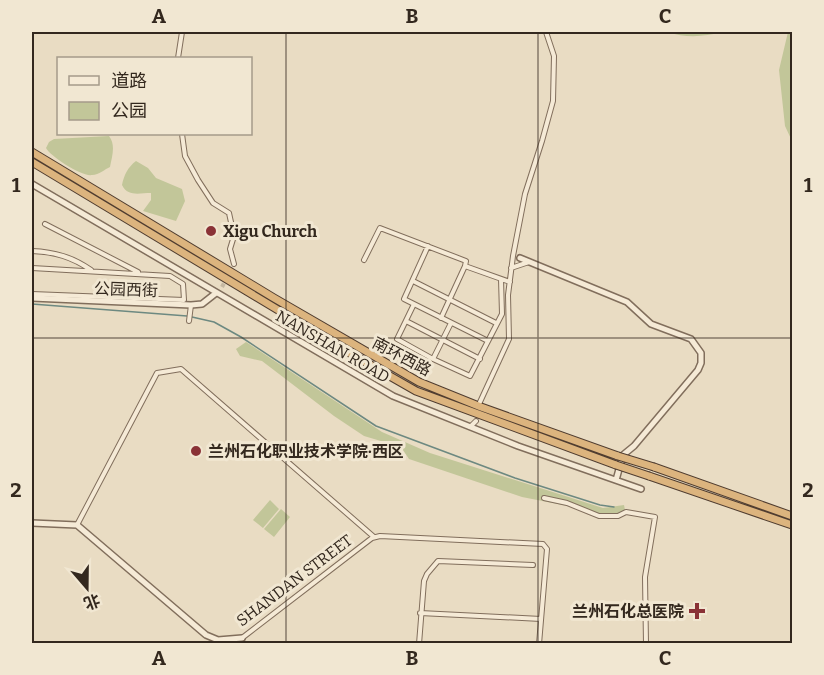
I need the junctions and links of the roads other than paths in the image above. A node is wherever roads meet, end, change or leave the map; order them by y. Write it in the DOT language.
graph roads {
  1 [pos="182,32"];
  2 [pos="546,32"];
  3 [pos="178,57"];
  4 [pos="182,135"];
  5 [pos="32,152"];
  6 [pos="32,162"];
  7 [pos="32,184"];
  8 [pos="45,224"];
  9 [pos="428,246"];
  10 [pos="32,250"];
  11 [pos="520,258"];
  12 [pos="364,260"];
  13 [pos="530,262"];
  14 [pos="234,264"];
  15 [pos="465,266"];
  16 [pos="32,268"];
  17 [pos="512,268"];
  18 [pos="92,271"];
  19 [pos="141,273"];
  20 [pos="501,279"];
  21 [pos="413,281"];
  22 [pos="510,282"];
  23 [pos="222,287"];
  24 [pos="216,293"];
  25 [pos="32,296"];
  26 [pos="450,299"];
  27 [pos="414,304"];
  28 [pos="191,307"];
  29 [pos="441,318"];
  30 [pos="189,319"];
  31 [pos="406,321"];
  32 [pos="451,323"];
  33 [pos="496,323"];
  34 [pos="442,340"];
  35 [pos="488,341"];
  36 [pos="480,359"];
  37 [pos="433,360"];
  38 [pos="480,402"];
  39 [pos="476,421"];
  40 [pos="470,427"];
  41 [pos="619,481"];
  42 [pos="641,489"];
  43 [pos="544,498"];
  44 [pos="792,516"];
  45 [pos="32,523"];
  46 [pos="78,525"];
  47 [pos="792,525"];
  48 [pos="374,537"];
  49 [pos="533,565"];
  50 [pos="420,614"];
  51 [pos="541,619"];
  52 [pos="242,638"];
  53 [pos="215,641"];
  54 [pos="232,642"];
  55 [pos="419,644"];
  56 [pos="539,644"];
  57 [pos="646,644"];
  1 -- 3 [label="street"];
  2 -- 17 [label="street"];
  4 -- 14 [label="street"];
  5 -- 44 [label="highway, 南环西路, bridge"];
  6 -- 47 [label="highway, 南环西路, bridge"];
  7 -- 24 [label="street, NANSHAN ROAD"];
  8 -- 19 [label="street"];
  9 -- 12 [label="street"];
  9 -- 15 [label="street"];
  9 -- 21 [label="street"];
  10 -- 18 [label="street"];
  11 -- 13 [label="street"];
  13 -- 17 [label="street"];
  13 -- 41 [label="street"];
  15 -- 20 [label="street"];
  15 -- 26 [label="street"];
  16 -- 18 [label="street"];
  17 -- 22 [label="street"];
  18 -- 19 [label="street"];
  19 -- 25 [label="street"];
  20 -- 22 [label="street"];
  20 -- 33 [label="street"];
  21 -- 26 [label="street"];
  21 -- 27 [label="street"];
  22 -- 38 [label="street"];
  23 -- 24 [label="street"];
  24 -- 28 [label="street, 公园西街"];
  24 -- 40 [label="street, NANSHAN ROAD"];
  25 -- 28 [label="street, 公园西街"];
  26 -- 29 [label="street"];
  26 -- 33 [label="street"];
  27 -- 29 [label="street"];
  27 -- 31 [label="street"];
  28 -- 30 [label="street"];
  29 -- 32 [label="street"];
  31 -- 34 [label="street"];
  31 -- 37 [label="street"];
  32 -- 34 [label="street"];
  32 -- 35 [label="street"];
  33 -- 35 [label="street"];
  34 -- 36 [label="street"];
  34 -- 37 [label="street"];
  35 -- 36 [label="street"];
  36 -- 37 [label="street"];
  39 -- 40 [label="street"];
  40 -- 41 [label="street, NANSHAN ROAD"];
  41 -- 42 [label="street, NANSHAN ROAD"];
  43 -- 57 [label="street"];
  45 -- 46 [label="street"];
  46 -- 48 [label="street"];
  46 -- 53 [label="street, SHANDAN STREET"];
  48 -- 51 [label="street, SHANDAN STREET"];
  48 -- 52 [label="street, SHANDAN STREET"];
  49 -- 50 [label="street"];
  50 -- 51 [label="street"];
  50 -- 55 [label="street"];
  51 -- 56 [label="street"];
  52 -- 54 [label="street, SHANDAN STREET"];
  53 -- 54 [label="street, SHANDAN STREET"];
}
